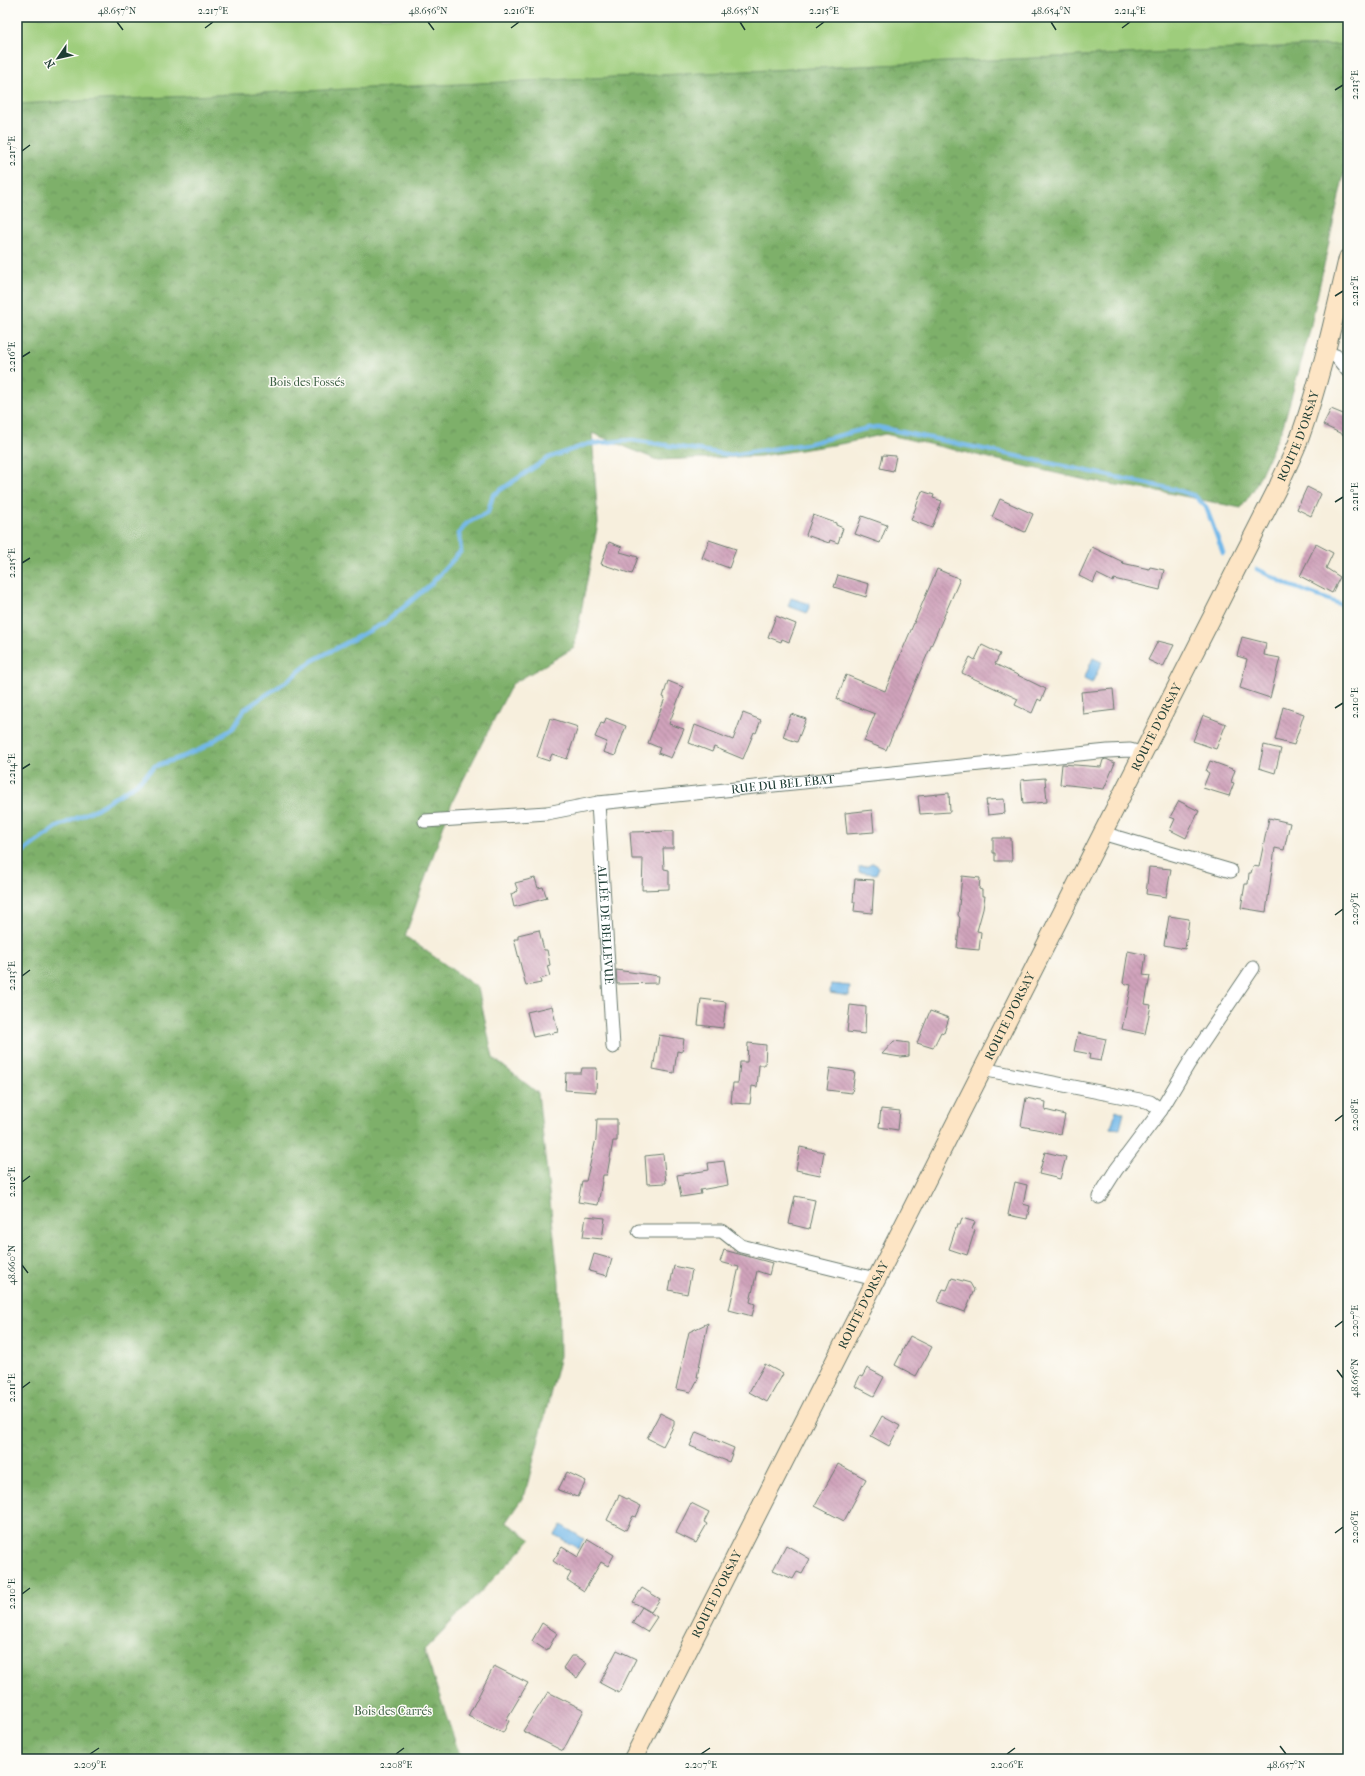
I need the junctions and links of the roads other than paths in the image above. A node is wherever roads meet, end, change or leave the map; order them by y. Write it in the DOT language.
graph roads {
  1 [pos="1348,258"];
  2 [pos="1326,353"];
  3 [pos="1348,371"];
  4 [pos="1142,754"];
  5 [pos="598,803"];
  6 [pos="425,821"];
  7 [pos="1102,833"];
  8 [pos="1231,871"];
  9 [pos="1253,968"];
  10 [pos="613,1047"];
  11 [pos="982,1069"];
  12 [pos="1160,1110"];
  13 [pos="1099,1198"];
  14 [pos="640,1231"];
  15 [pos="875,1279"];
  16 [pos="633,1759"];
  1 -- 2 [label="main road, ROUTE D'ORSAY"];
  2 -- 3 [label="street"];
  2 -- 4 [label="main road, ROUTE D'ORSAY"];
  4 -- 5 [label="street, RUE DU BEL ÉBAT"];
  4 -- 7 [label="main road, ROUTE D'ORSAY"];
  5 -- 6 [label="street, RUE DU BEL ÉBAT"];
  5 -- 10 [label="street, ALLÉE DE BELLEVUE"];
  7 -- 8 [label="street"];
  7 -- 11 [label="main road, ROUTE D'ORSAY"];
  9 -- 12 [label="street"];
  11 -- 12 [label="street"];
  11 -- 15 [label="main road, ROUTE D'ORSAY"];
  12 -- 13 [label="street"];
  14 -- 15 [label="street"];
  15 -- 16 [label="main road, ROUTE D'ORSAY"];
}
